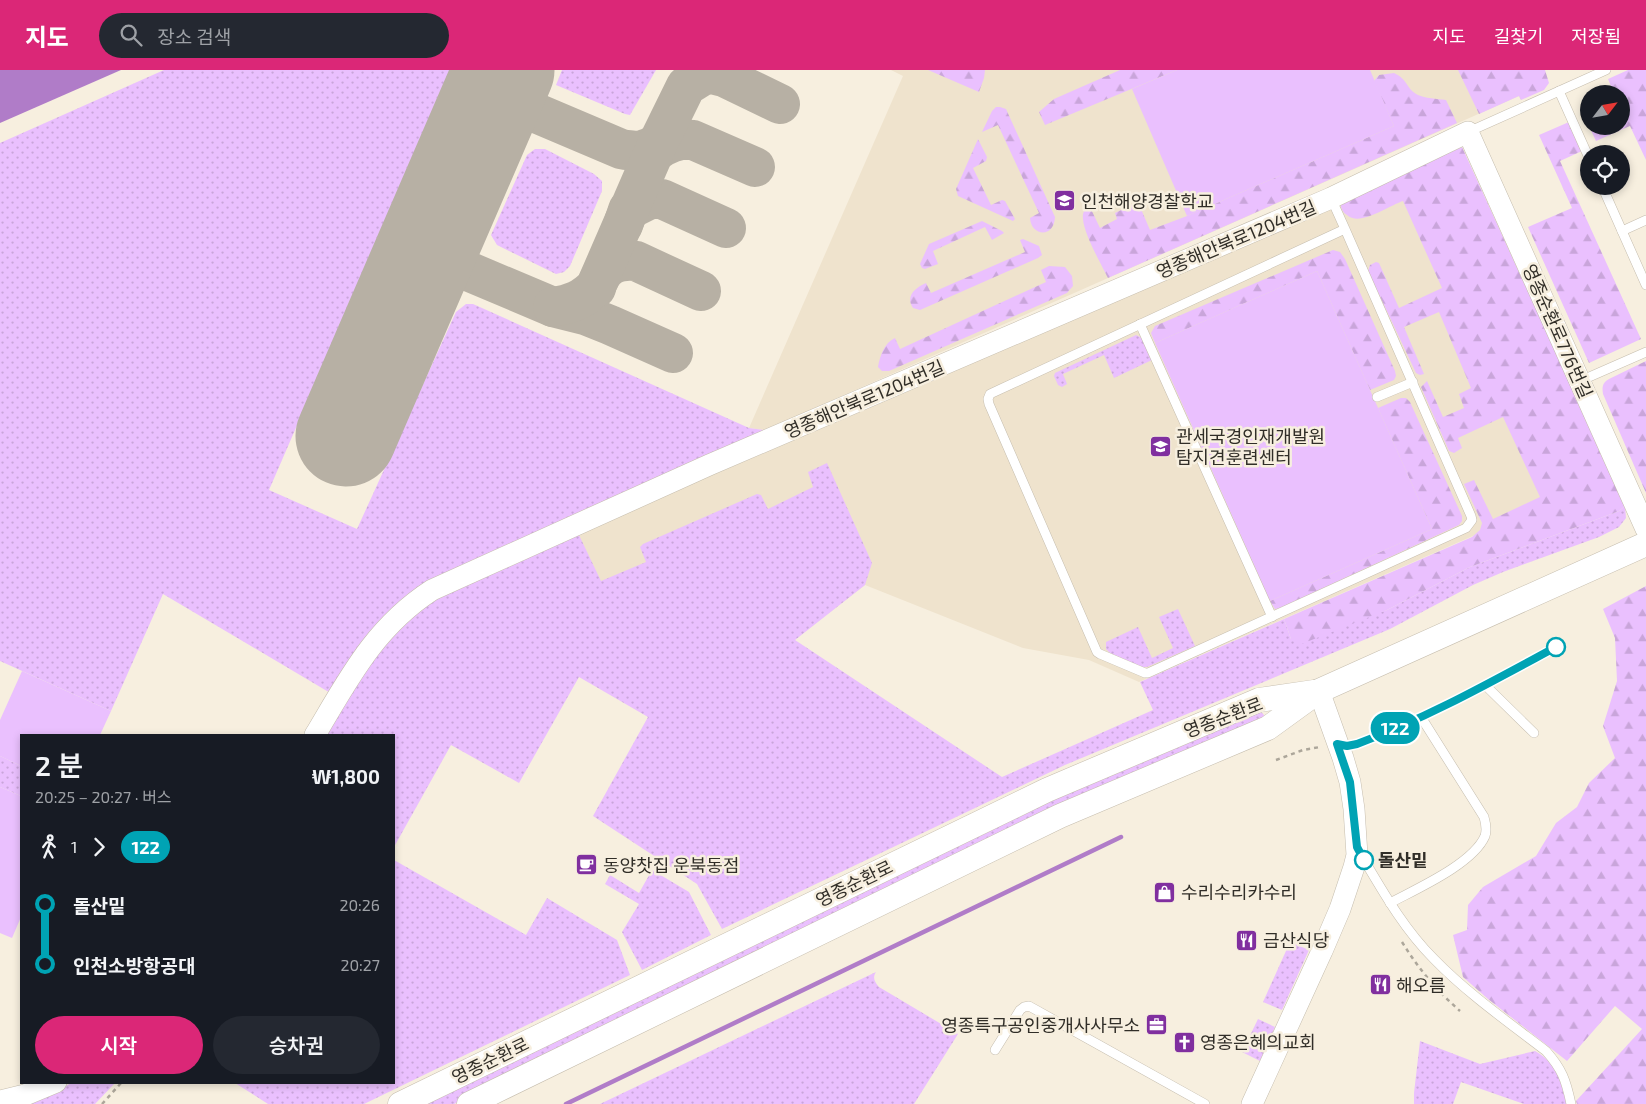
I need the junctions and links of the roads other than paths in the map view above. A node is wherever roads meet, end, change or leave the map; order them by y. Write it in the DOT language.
graph roads {
  1 [pos="1606,70"];
  2 [pos="1559,91"];
  3 [pos="1468,132"];
  4 [pos="1583,145"];
  5 [pos="1606,195"];
  6 [pos="1331,198"];
  7 [pos="1646,220"];
  8 [pos="1345,229"];
  9 [pos="1622,231"];
  10 [pos="1646,285"];
  11 [pos="1140,324"];
  12 [pos="1646,352"];
  13 [pos="1580,381"];
  14 [pos="1412,382"];
  15 [pos="1377,397"];
  16 [pos="1646,529"];
  17 [pos="1646,544"];
  18 [pos="1272,617"];
  19 [pos="1556,647"];
  20 [pos="1485,685"];
  21 [pos="1319,691"];
  22 [pos="1421,717"];
  23 [pos="1534,732"];
  24 [pos="316,734"];
  25 [pos="1337,744"];
  26 [pos="1357,847"];
  27 [pos="1390,903"];
  28 [pos="995,1050"];
  29 [pos="51,1084"];
  30 [pos="0,1101"];
  31 [pos="400,1104"];
  32 [pos="469,1104"];
  33 [pos="1204,1104"];
  34 [pos="1252,1104"];
  35 [pos="1571,1104"];
  1 -- 2 [label="lane"];
  2 -- 3 [label="lane"];
  2 -- 4 [label="lane"];
  3 -- 6 [label="street, 영종해안북로1204번길"];
  3 -- 13 [label="street, 영종순환로776번길"];
  5 -- 9 [label="lane"];
  6 -- 8 [label="lane"];
  6 -- 24 [label="street, 영종해안북로1204번길"];
  7 -- 9 [label="lane"];
  8 -- 11 [label="lane"];
  8 -- 14 [label="lane"];
  9 -- 10 [label="lane"];
  11 -- 18 [label="lane"];
  11 -- 18 [label="lane"];
  12 -- 13 [label="lane"];
  13 -- 16 [label="street, 영종순환로776번길"];
  14 -- 15 [label="lane"];
  14 -- 18 [label="lane"];
  17 -- 21 [label="main road, 영종순환로"];
  19 -- 20 [label="lane"];
  20 -- 22 [label="lane"];
  20 -- 23 [label="lane"];
  21 -- 25 [label="street"];
  21 -- 31 [label="main road, 영종순환로"];
  21 -- 32 [label="main road, 영종순환로"];
  22 -- 25 [label="lane"];
  22 -- 27 [label="lane"];
  25 -- 26 [label="street"];
  26 -- 27 [label="lane"];
  26 -- 34 [label="street"];
  27 -- 35 [label="lane"];
  28 -- 33 [label="lane"];
  29 -- 30 [label="street"];
}
